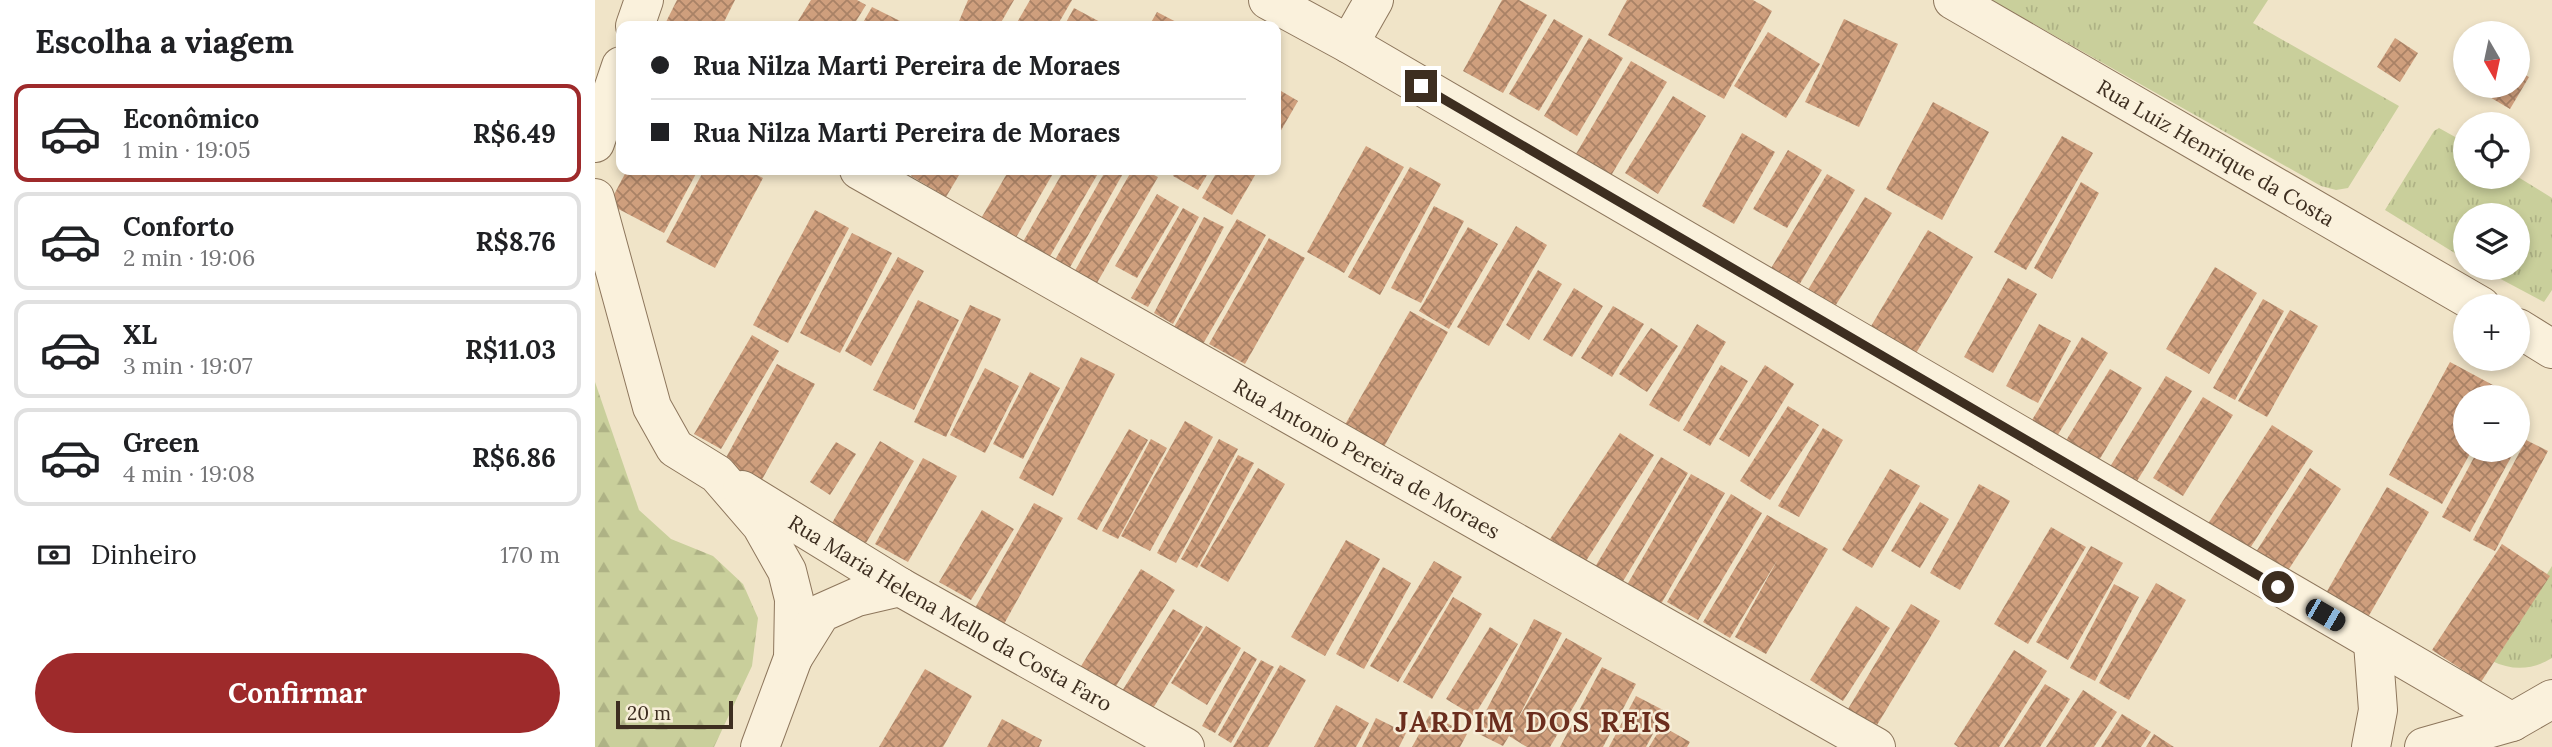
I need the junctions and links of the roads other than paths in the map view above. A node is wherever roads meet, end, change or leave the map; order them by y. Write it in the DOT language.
graph roads {
  1 [pos="645,0"];
  2 [pos="1268,0"];
  3 [pos="1374,0"];
  4 [pos="1953,0"];
  5 [pos="637,21"];
  6 [pos="1349,44"];
  7 [pos="616,81"];
  8 [pos="595,144"];
  9 [pos="868,175"];
  10 [pos="595,198"];
  11 [pos="2460,294"];
  12 [pos="2530,335"];
  13 [pos="2552,349"];
  14 [pos="717,474"];
  15 [pos="900,586"];
  16 [pos="2373,643"];
  17 [pos="793,657"];
  18 [pos="2552,699"];
  19 [pos="2512,722"];
  20 [pos="760,747"];
  21 [pos="1185,747"];
  22 [pos="1876,747"];
  23 [pos="2371,747"];
  24 [pos="2424,747"];
  1 -- 5 [label="street"];
  2 -- 6 [label="street"];
  3 -- 6 [label="street"];
  4 -- 11 [label="street, Rua Luiz Henrique da Costa"];
  6 -- 16 [label="street"];
  7 -- 8 [label="street"];
  9 -- 22 [label="street, Rua Antonio Pereira de Moraes"];
  10 -- 14 [label="street, Rua Maria Helena Mello da Costa Faro"];
  12 -- 13 [label="street"];
  14 -- 15 [label="street, Rua Maria Helena Mello da Costa Faro"];
  14 -- 17 [label="street"];
  15 -- 17 [label="street"];
  15 -- 21 [label="street, Rua Maria Helena Mello da Costa Faro"];
  16 -- 19 [label="street"];
  16 -- 23 [label="street"];
  17 -- 20 [label="street"];
  18 -- 19 [label="street"];
  19 -- 24 [label="street"];
}
